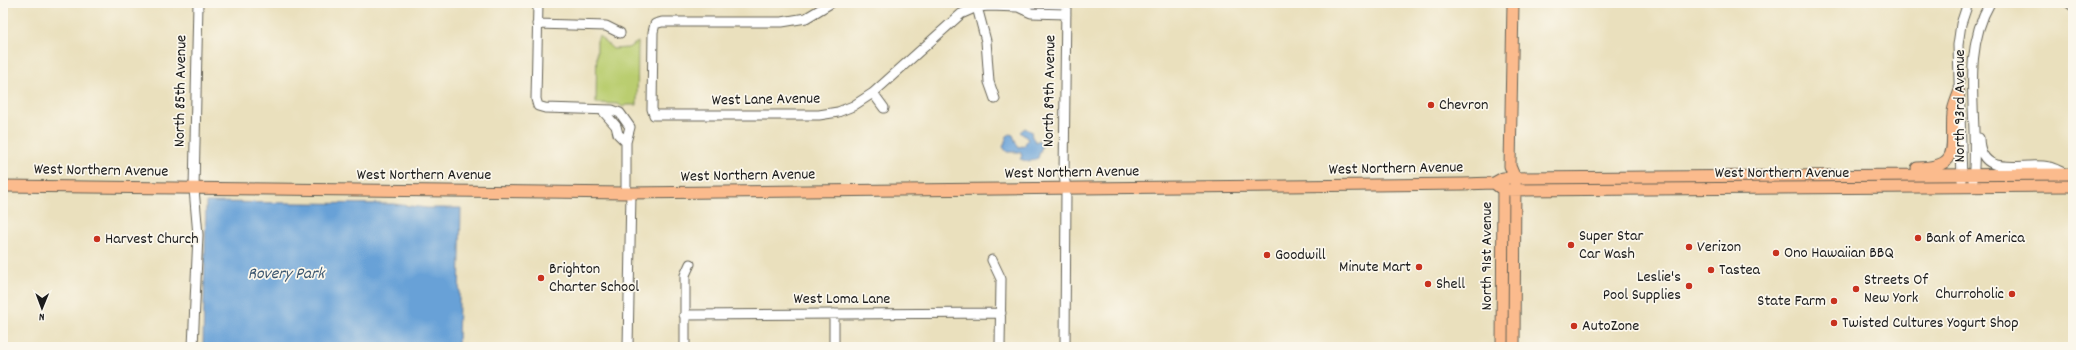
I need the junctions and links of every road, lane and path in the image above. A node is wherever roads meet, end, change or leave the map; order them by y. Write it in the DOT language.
graph roads {
  1 [pos="198,3"];
  2 [pos="538,3"];
  3 [pos="831,3"];
  4 [pos="1513,3"];
  5 [pos="1968,3"];
  6 [pos="1990,3"];
  7 [pos="2069,3"];
  8 [pos="1066,4"];
  9 [pos="2073,6"];
  10 [pos="977,7"];
  11 [pos="1018,7"];
  12 [pos="1066,14"];
  13 [pos="537,24"];
  14 [pos="620,33"];
  15 [pos="872,93"];
  16 [pos="1959,93"];
  17 [pos="1973,93"];
  18 [pos="995,99"];
  19 [pos="884,108"];
  20 [pos="602,110"];
  21 [pos="626,119"];
  22 [pos="616,126"];
  23 [pos="626,142"];
  24 [pos="1510,166"];
  25 [pos="2070,174"];
  26 [pos="1974,175"];
  27 [pos="1873,176"];
  28 [pos="1962,176"];
  29 [pos="1736,177"];
  30 [pos="1498,181"];
  31 [pos="1515,184"];
  32 [pos="3,186"];
  33 [pos="2073,186"];
  34 [pos="1967,187"];
  35 [pos="194,189"];
  36 [pos="1066,189"];
  37 [pos="1735,189"];
  38 [pos="1503,190"];
  39 [pos="628,193"];
  40 [pos="992,260"];
  41 [pos="690,264"];
  42 [pos="1502,292"];
  43 [pos="1001,313"];
  44 [pos="834,314"];
  45 [pos="684,315"];
  46 [pos="193,347"];
  47 [pos="628,347"];
  48 [pos="685,347"];
  49 [pos="834,347"];
  50 [pos="1000,347"];
  51 [pos="1065,347"];
  52 [pos="1502,347"];
  53 [pos="1512,347"];
  1 -- 35 [label="street, North 85th Avenue"];
  2 -- 13 [label="street"];
  3 -- 15 [label="street, West Lane Avenue"];
  4 -- 24 [label="main road, North 91st Avenue"];
  5 -- 16 [label="street, North 93rd Avenue"];
  6 -- 17 [label="street, North 93rd Avenue"];
  7 -- 9 [label="street"];
  8 -- 11 [label="street, West Lane Avenue"];
  8 -- 12 [label="street, North 89th Avenue"];
  10 -- 11 [label="street, West Lane Avenue"];
  10 -- 15 [label="street, West Lane Avenue"];
  10 -- 18 [label="street"];
  11 -- 12 [label="street, West Lane Avenue"];
  12 -- 36 [label="street, North 89th Avenue"];
  13 -- 14 [label="street"];
  13 -- 20 [label="street"];
  15 -- 19 [label="street"];
  16 -- 27 [label="main road"];
  16 -- 28 [label="street, North 93rd Avenue"];
  17 -- 25 [label="street"];
  17 -- 26 [label="street, North 93rd Avenue"];
  20 -- 21 [label="street"];
  20 -- 22 [label="street"];
  21 -- 22 [label="street"];
  21 -- 23 [label="street"];
  22 -- 23 [label="street"];
  23 -- 39 [label="street"];
  24 -- 30 [label="main road, North 91st Avenue"];
  24 -- 31 [label="main road, North 91st Avenue"];
  25 -- 26 [label="main road, West Northern Avenue"];
  26 -- 28 [label="main road, West Northern Avenue"];
  26 -- 34 [label="street, North 93rd Avenue"];
  27 -- 28 [label="main road, West Northern Avenue"];
  27 -- 29 [label="main road, West Northern Avenue"];
  28 -- 34 [label="street, North 93rd Avenue"];
  29 -- 31 [label="main road, West Northern Avenue"];
  29 -- 37 [label="main road"];
  30 -- 31 [label="main road, West Northern Avenue"];
  30 -- 36 [label="main road, West Northern Avenue"];
  30 -- 38 [label="main road, North 91st Avenue"];
  31 -- 37 [label="main road, West Northern Avenue"];
  31 -- 38 [label="main road, West Northern Avenue"];
  31 -- 53 [label="main road, North 91st Avenue"];
  32 -- 35 [label="main road, West Northern Avenue"];
  33 -- 34 [label="main road, West Northern Avenue"];
  34 -- 37 [label="main road, West Northern Avenue"];
  35 -- 39 [label="main road, West Northern Avenue"];
  35 -- 46 [label="street, North 85th Avenue"];
  36 -- 39 [label="main road, West Northern Avenue"];
  36 -- 51 [label="street, North 89th Avenue"];
  38 -- 42 [label="main road, North 91st Avenue"];
  39 -- 47 [label="street"];
  40 -- 43 [label="street"];
  41 -- 45 [label="street"];
  42 -- 52 [label="main road, North 91st Avenue"];
  42 -- 53 [label="main road"];
  43 -- 44 [label="street, West Loma Lane"];
  43 -- 50 [label="street"];
  44 -- 45 [label="street, West Loma Lane"];
  44 -- 49 [label="street"];
  45 -- 48 [label="street"];
}
